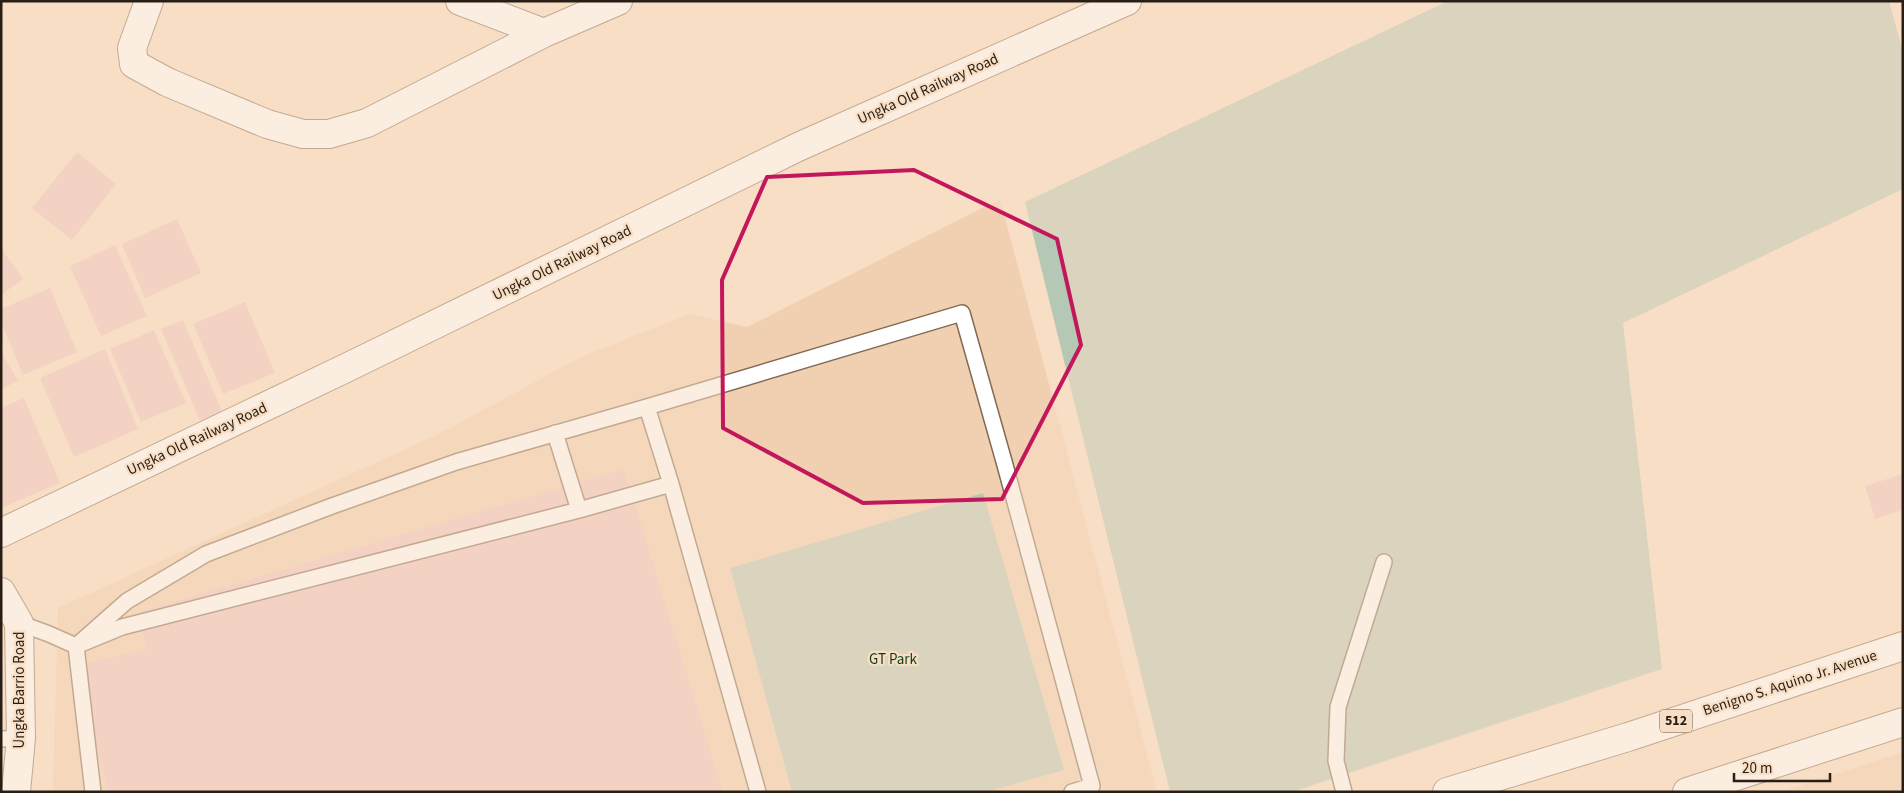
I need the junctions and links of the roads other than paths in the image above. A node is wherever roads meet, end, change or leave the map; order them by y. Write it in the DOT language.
graph roads {
  1 [pos="149,1"];
  2 [pos="460,1"];
  3 [pos="618,1"];
  4 [pos="1127,1"];
  5 [pos="544,33"];
  6 [pos="647,408"];
  7 [pos="556,433"];
  8 [pos="671,484"];
  9 [pos="579,510"];
  10 [pos="1,533"];
  11 [pos="1384,562"];
  12 [pos="1,592"];
  13 [pos="19,623"];
  14 [pos="76,646"];
  15 [pos="1903,646"];
  16 [pos="1903,722"];
  17 [pos="11,738"];
  18 [pos="16,792"];
  19 [pos="93,792"];
  20 [pos="758,792"];
  21 [pos="1072,792"];
  22 [pos="1344,792"];
  23 [pos="1447,792"];
  24 [pos="1687,792"];
  1 -- 5 [label="street"];
  2 -- 5 [label="street"];
  3 -- 5 [label="street"];
  4 -- 10 [label="street, Ungka Old Railway Road"];
  6 -- 7 [label="lane"];
  6 -- 8 [label="lane"];
  6 -- 21 [label="lane"];
  7 -- 9 [label="lane"];
  7 -- 14 [label="lane"];
  8 -- 9 [label="lane"];
  8 -- 20 [label="lane"];
  9 -- 14 [label="lane"];
  11 -- 22 [label="lane"];
  12 -- 13 [label="street, Ungka Barrio Road"];
  13 -- 14 [label="lane"];
  13 -- 17 [label="street, Ungka Barrio Road"];
  14 -- 19 [label="lane"];
  15 -- 23 [label="street, Benigno S. Aquino Jr. Avenue / 512"];
  16 -- 24 [label="street"];
  17 -- 18 [label="street, Ungka Barrio Road"];
}
